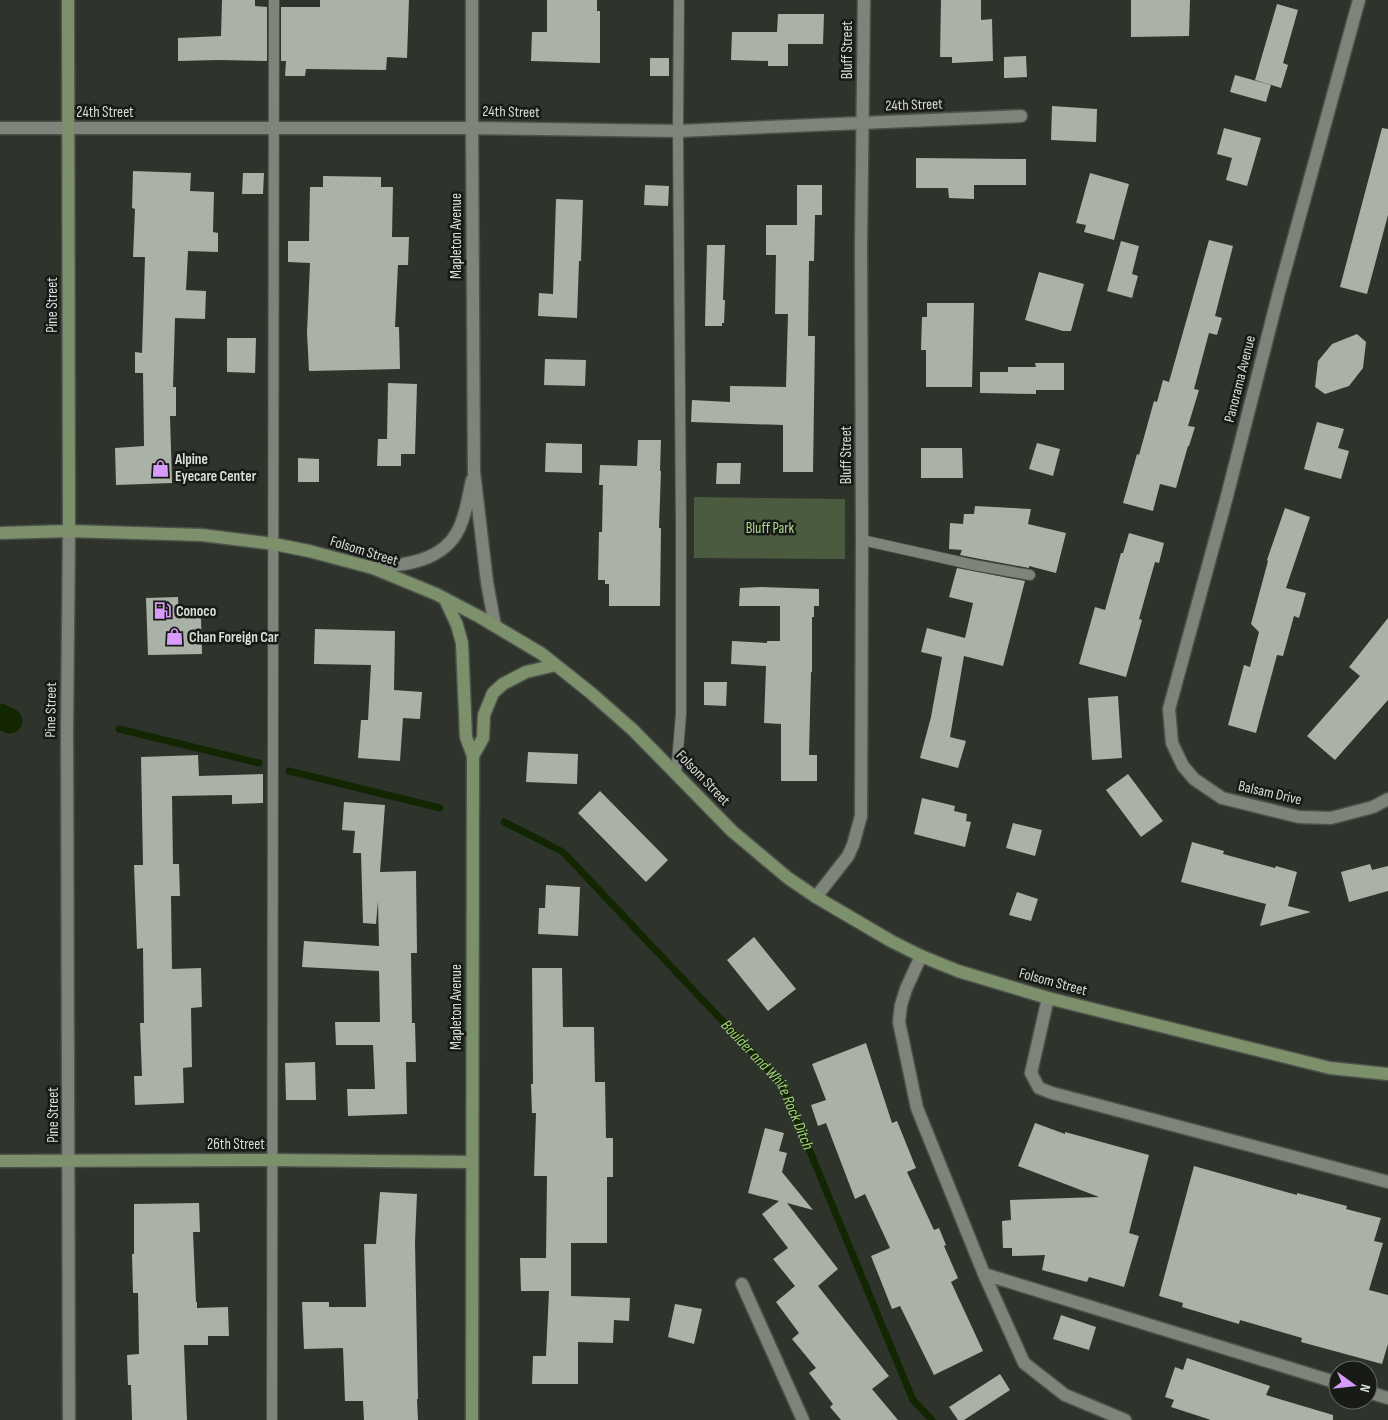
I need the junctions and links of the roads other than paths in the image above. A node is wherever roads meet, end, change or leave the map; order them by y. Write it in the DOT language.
graph roads {
  1 [pos="68,0"];
  2 [pos="274,0"];
  3 [pos="472,0"];
  4 [pos="679,0"];
  5 [pos="864,0"];
  6 [pos="1359,0"];
  7 [pos="1020,116"];
  8 [pos="863,123"];
  9 [pos="0,128"];
  10 [pos="275,128"];
  11 [pos="472,128"];
  12 [pos="68,129"];
  13 [pos="678,131"];
  14 [pos="474,472"];
  15 [pos="69,531"];
  16 [pos="0,533"];
  17 [pos="862,540"];
  18 [pos="274,544"];
  19 [pos="373,568"];
  20 [pos="1030,575"];
  21 [pos="445,599"];
  22 [pos="495,626"];
  23 [pos="556,665"];
  24 [pos="473,756"];
  25 [pos="1183,766"];
  26 [pos="676,774"];
  27 [pos="1388,799"];
  28 [pos="816,897"];
  29 [pos="921,956"];
  30 [pos="1048,998"];
  31 [pos="1388,1074"];
  32 [pos="273,1160"];
  33 [pos="0,1161"];
  34 [pos="69,1161"];
  35 [pos="472,1162"];
  36 [pos="1388,1182"];
  37 [pos="984,1274"];
  38 [pos="742,1284"];
  39 [pos="1328,1380"];
  40 [pos="69,1420"];
  41 [pos="272,1420"];
  42 [pos="472,1420"];
  43 [pos="803,1420"];
  44 [pos="1125,1420"];
  1 -- 12 [label="street, Pine Street"];
  2 -- 10 [label="lane"];
  3 -- 11 [label="street, Mapleton Avenue"];
  4 -- 13 [label="lane"];
  5 -- 8 [label="street, Bluff Street"];
  6 -- 25 [label="street, Panorama Avenue"];
  7 -- 8 [label="street, 24th Street"];
  8 -- 13 [label="street, 24th Street"];
  8 -- 17 [label="street, Bluff Street"];
  9 -- 12 [label="street, 24th Street"];
  10 -- 11 [label="street, 24th Street"];
  10 -- 12 [label="street, 24th Street"];
  10 -- 18 [label="lane"];
  11 -- 13 [label="street, 24th Street"];
  11 -- 14 [label="street, Mapleton Avenue"];
  12 -- 15 [label="street, Pine Street"];
  13 -- 26 [label="lane"];
  14 -- 19 [label="street, Mapleton Avenue"];
  14 -- 22 [label="street, Mapleton Avenue"];
  15 -- 16 [label="street, Folsom Street"];
  15 -- 18 [label="street, Folsom Street"];
  15 -- 34 [label="street, Pine Street"];
  17 -- 20 [label="lane"];
  17 -- 28 [label="street, Bluff Street"];
  18 -- 19 [label="street, Folsom Street"];
  18 -- 32 [label="lane"];
  19 -- 21 [label="street, Folsom Street"];
  21 -- 22 [label="street, Folsom Street"];
  21 -- 24 [label="street, Mapleton Avenue"];
  22 -- 23 [label="street, Folsom Street"];
  23 -- 24 [label="street"];
  23 -- 26 [label="street, Folsom Street"];
  24 -- 35 [label="street, Mapleton Avenue"];
  25 -- 27 [label="street, Balsam Drive"];
  26 -- 28 [label="street, Folsom Street"];
  28 -- 29 [label="street, Folsom Street"];
  29 -- 30 [label="street, Folsom Street"];
  29 -- 37 [label="street"];
  30 -- 31 [label="street, Folsom Street"];
  30 -- 36 [label="street"];
  32 -- 34 [label="street, 26th Street"];
  32 -- 35 [label="street, 26th Street"];
  32 -- 41 [label="lane"];
  33 -- 34 [label="street, 26th Street"];
  34 -- 40 [label="street, Pine Street"];
  35 -- 42 [label="street, Mapleton Avenue"];
  37 -- 39 [label="street"];
  37 -- 44 [label="street"];
  38 -- 43 [label="street"];
}
